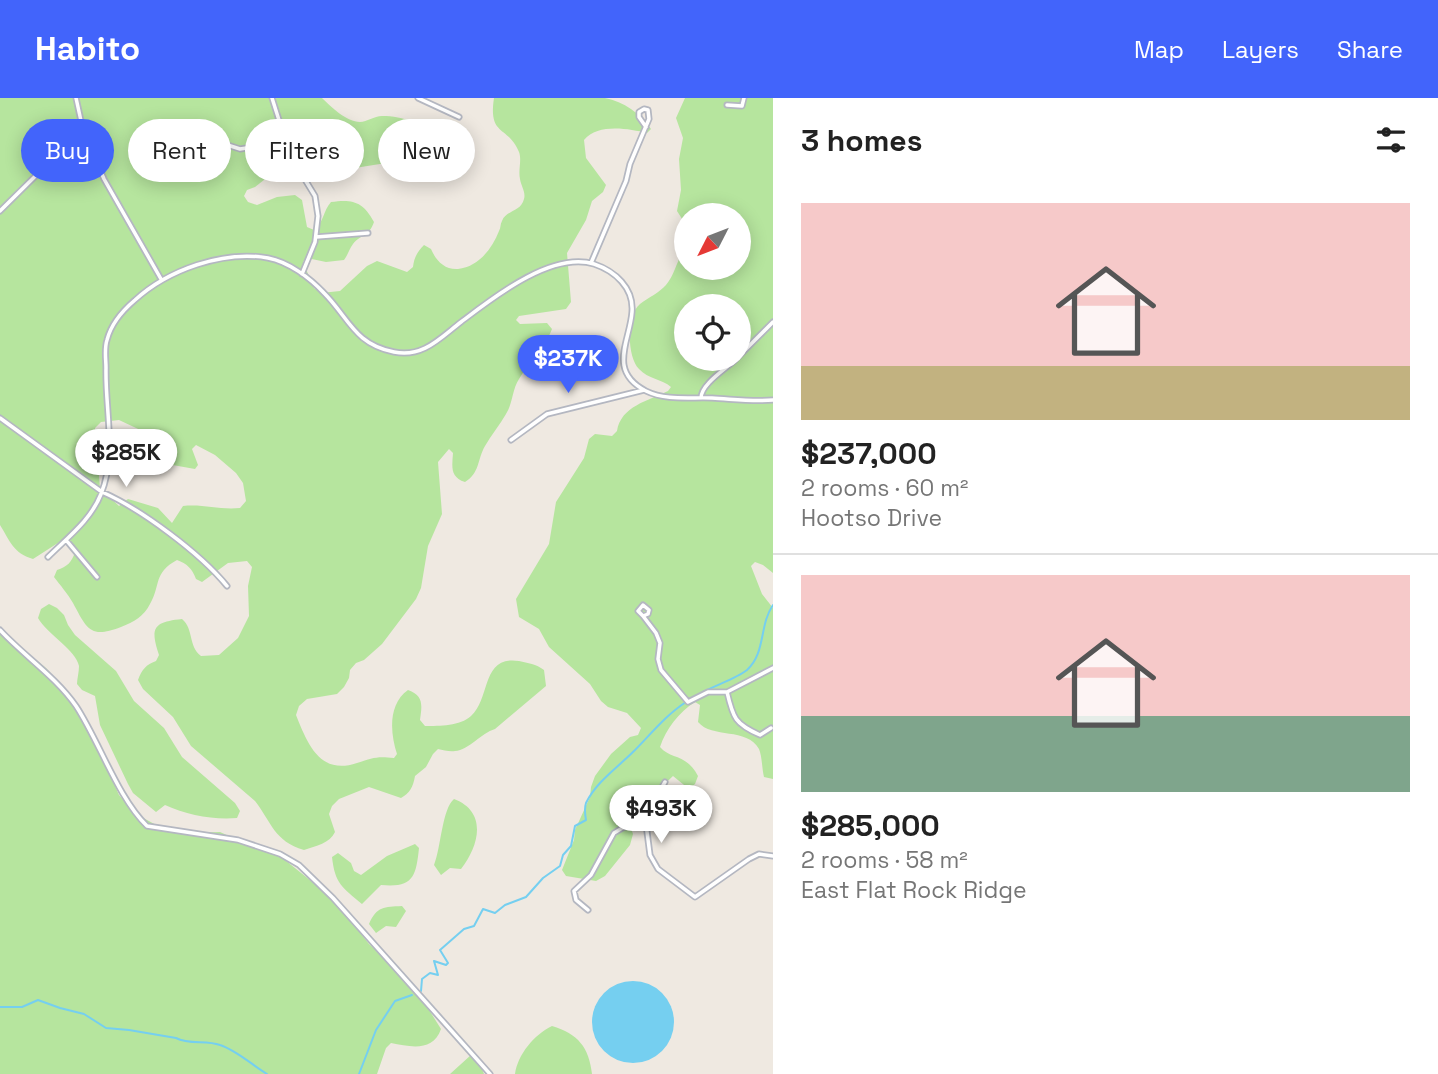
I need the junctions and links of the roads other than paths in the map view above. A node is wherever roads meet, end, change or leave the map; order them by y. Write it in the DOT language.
graph roads {
  1 [pos="76,98"];
  2 [pos="272,98"];
  3 [pos="418,98"];
  4 [pos="744,98"];
  5 [pos="727,105"];
  6 [pos="459,117"];
  7 [pos="81,119"];
  8 [pos="278,119"];
  9 [pos="646,127"];
  10 [pos="29,182"];
  11 [pos="106,182"];
  12 [pos="306,182"];
  13 [pos="0,211"];
  14 [pos="368,233"];
  15 [pos="316,237"];
  16 [pos="591,263"];
  17 [pos="302,274"];
  18 [pos="161,279"];
  19 [pos="773,322"];
  20 [pos="751,344"];
  21 [pos="722,371"];
  22 [pos="644,390"];
  23 [pos="701,398"];
  24 [pos="773,400"];
  25 [pos="0,418"];
  26 [pos="511,440"];
  27 [pos="102,492"];
  28 [pos="66,540"];
  29 [pos="48,557"];
  30 [pos="97,577"];
  31 [pos="227,586"];
  32 [pos="643,616"];
  33 [pos="0,629"];
  34 [pos="773,668"];
  35 [pos="727,692"];
  36 [pos="771,728"];
  37 [pos="665,782"];
  38 [pos="646,824"];
  39 [pos="773,856"];
  40 [pos="588,909"];
  41 [pos="490,1074"];
  1 -- 7 [label="street"];
  2 -- 8 [label="street"];
  3 -- 6 [label="street"];
  4 -- 5 [label="street"];
  9 -- 9 [label="street"];
  9 -- 16 [label="street"];
  10 -- 13 [label="street"];
  11 -- 18 [label="street"];
  12 -- 15 [label="street"];
  14 -- 15 [label="street"];
  15 -- 17 [label="street"];
  16 -- 17 [label="street"];
  16 -- 22 [label="street"];
  17 -- 18 [label="street"];
  18 -- 27 [label="street"];
  19 -- 20 [label="street"];
  21 -- 23 [label="street"];
  22 -- 23 [label="street"];
  22 -- 26 [label="street"];
  23 -- 24 [label="street"];
  25 -- 27 [label="street"];
  27 -- 28 [label="street"];
  27 -- 31 [label="street"];
  28 -- 29 [label="street"];
  28 -- 30 [label="street"];
  32 -- 35 [label="street"];
  33 -- 41 [label="street"];
  34 -- 35 [label="street"];
  35 -- 36 [label="street"];
  37 -- 38 [label="street"];
  38 -- 39 [label="street"];
  38 -- 40 [label="street"];
}
